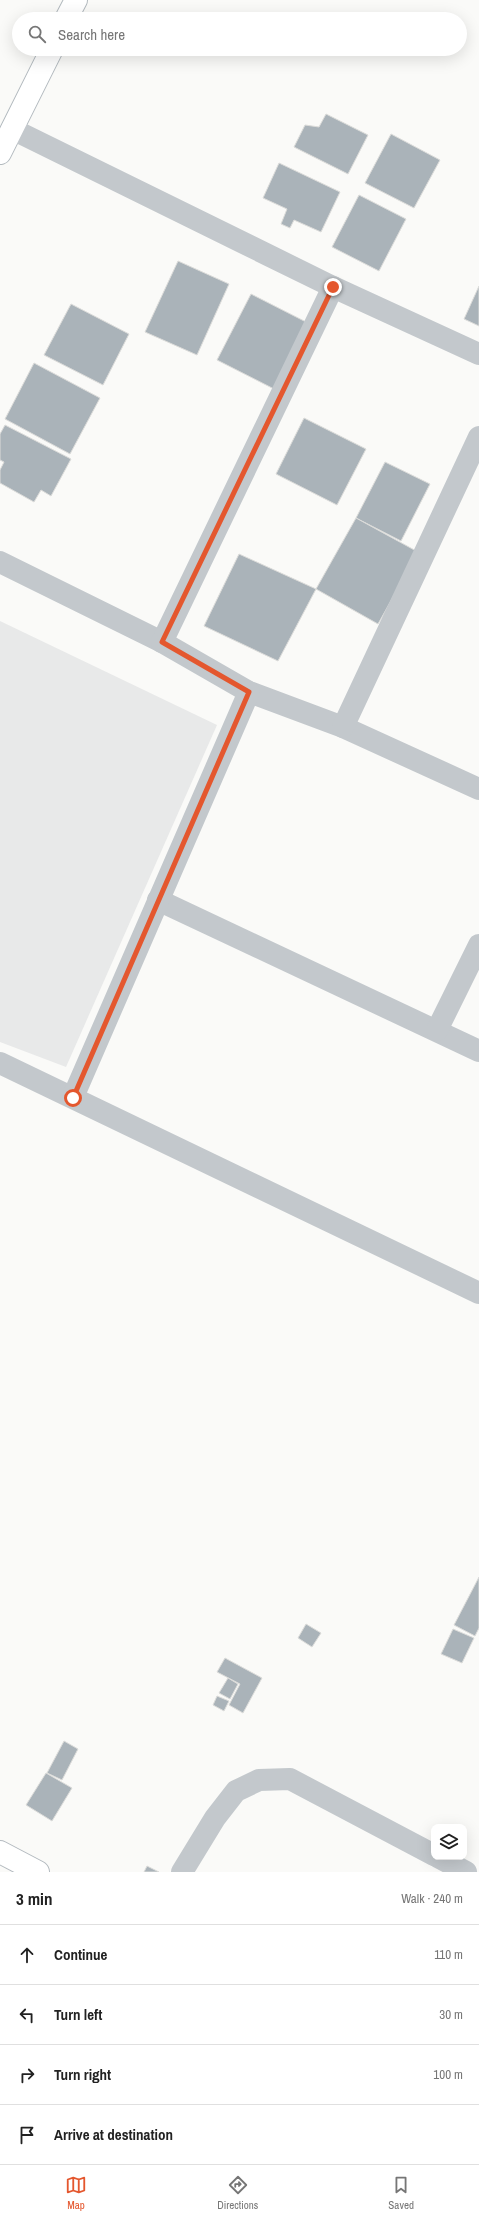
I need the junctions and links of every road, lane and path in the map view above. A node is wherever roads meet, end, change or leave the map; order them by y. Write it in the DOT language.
graph roads {
  1 [pos="76,0"];
  2 [pos="70,12"];
  3 [pos="48,56"];
  4 [pos="12,129"];
  5 [pos="0,153"];
  6 [pos="333,287"];
  7 [pos="479,354"];
  8 [pos="479,437"];
  9 [pos="0,562"];
  10 [pos="162,642"];
  11 [pos="249,692"];
  12 [pos="343,728"];
  13 [pos="479,789"];
  14 [pos="158,900"];
  15 [pos="479,945"];
  16 [pos="437,1030"];
  17 [pos="479,1051"];
  18 [pos="0,1063"];
  19 [pos="73,1098"];
  20 [pos="479,1293"];
  21 [pos="0,1852"];
  22 [pos="431,1853"];
  23 [pos="444,1860"];
  24 [pos="38,1872"];
  25 [pos="182,1872"];
  26 [pos="466,1872"];
  1 -- 2 [label="street"];
  3 -- 4 [label="street"];
  4 -- 5 [label="street"];
  4 -- 6 [label="street"];
  6 -- 7 [label="street"];
  6 -- 10 [label="street"];
  8 -- 12 [label="street"];
  9 -- 10 [label="street"];
  10 -- 11 [label="street"];
  11 -- 12 [label="street"];
  11 -- 14 [label="street"];
  12 -- 13 [label="street"];
  14 -- 16 [label="street"];
  14 -- 19 [label="street"];
  15 -- 16 [label="street"];
  16 -- 17 [label="street"];
  18 -- 19 [label="street"];
  19 -- 20 [label="street"];
  21 -- 24 [label="street"];
  22 -- 25 [label="street"];
  23 -- 26 [label="street"];
}
